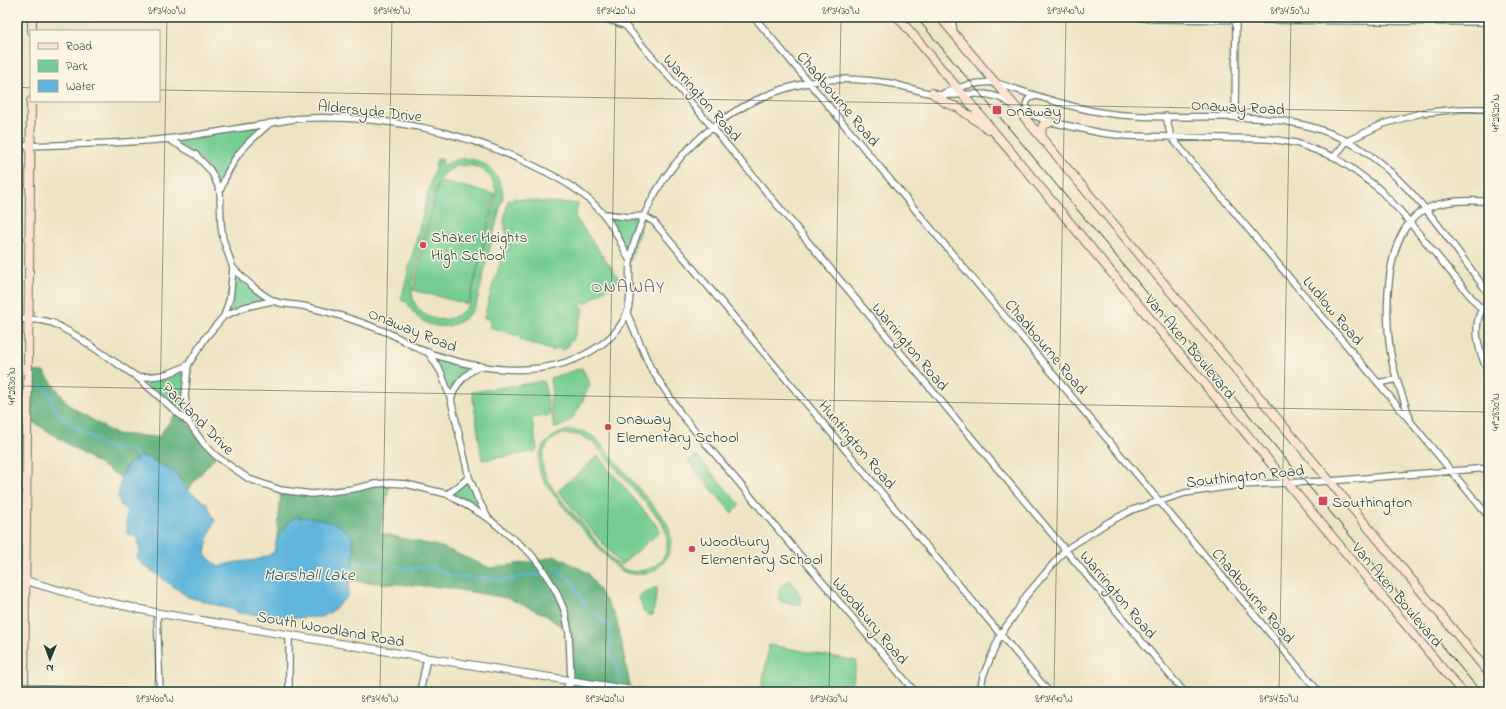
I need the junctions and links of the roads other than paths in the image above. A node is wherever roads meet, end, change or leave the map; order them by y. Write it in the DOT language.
graph roads {
  1 [pos="32,17"];
  2 [pos="601,17"];
  3 [pos="618,17"];
  4 [pos="754,17"];
  5 [pos="898,17"];
  6 [pos="940,17"];
  7 [pos="951,17"];
  8 [pos="1137,17"];
  9 [pos="1153,18"];
  10 [pos="1236,18"];
  11 [pos="1326,19"];
  12 [pos="1438,20"];
  13 [pos="1489,22"];
  14 [pos="624,25"];
  15 [pos="32,30"];
  16 [pos="954,34"];
  17 [pos="808,82"];
  18 [pos="996,83"];
  19 [pos="959,91"];
  20 [pos="936,94"];
  21 [pos="1036,96"];
  22 [pos="31,102"];
  23 [pos="1018,109"];
  24 [pos="1489,109"];
  25 [pos="1033,116"];
  26 [pos="1166,116"];
  27 [pos="1235,117"];
  28 [pos="1051,122"];
  29 [pos="271,123"];
  30 [pos="713,127"];
  31 [pos="995,134"];
  32 [pos="1042,137"];
  33 [pos="1171,137"];
  34 [pos="168,139"];
  35 [pos="1347,141"];
  36 [pos="17,146"];
  37 [pos="31,146"];
  38 [pos="1334,157"];
  39 [pos="220,191"];
  40 [pos="1489,201"];
  41 [pos="1426,209"];
  42 [pos="604,214"];
  43 [pos="644,216"];
  44 [pos="1409,222"];
  45 [pos="630,261"];
  46 [pos="233,268"];
  47 [pos="1489,294"];
  48 [pos="272,301"];
  49 [pos="1489,302"];
  50 [pos="1481,309"];
  51 [pos="627,313"];
  52 [pos="224,316"];
  53 [pos="17,319"];
  54 [pos="29,319"];
  55 [pos="428,352"];
  56 [pos="188,365"];
  57 [pos="479,366"];
  58 [pos="1489,373"];
  59 [pos="138,377"];
  60 [pos="1396,377"];
  61 [pos="1378,382"];
  62 [pos="451,400"];
  63 [pos="189,423"];
  64 [pos="1411,423"];
  65 [pos="1489,468"];
  66 [pos="1450,472"];
  67 [pos="469,477"];
  68 [pos="1329,481"];
  69 [pos="1286,482"];
  70 [pos="447,494"];
  71 [pos="1160,501"];
  72 [pos="488,518"];
  73 [pos="1489,518"];
  74 [pos="1065,550"];
  75 [pos="17,578"];
  76 [pos="26,580"];
  77 [pos="157,613"];
  78 [pos="1001,634"];
  79 [pos="289,635"];
  80 [pos="427,658"];
  81 [pos="1489,673"];
  82 [pos="570,681"];
  83 [pos="24,692"];
  84 [pos="160,692"];
  85 [pos="288,692"];
  86 [pos="420,692"];
  87 [pos="565,692"];
  88 [pos="642,692"];
  89 [pos="915,692"];
  90 [pos="980,692"];
  91 [pos="1050,692"];
  92 [pos="1184,692"];
  93 [pos="1319,692"];
  94 [pos="1462,692"];
  1 -- 15 [label="main road"];
  2 -- 14 [label="street"];
  3 -- 14 [label="street, Warrington Road"];
  4 -- 17 [label="street, Chadbourne Road"];
  5 -- 19 [label="main road, Van Aken Boulevard"];
  6 -- 16 [label="main road, Van Aken Boulevard"];
  7 -- 16 [label="street"];
  8 -- 9 [label="street"];
  9 -- 10 [label="street"];
  10 -- 11 [label="street"];
  10 -- 27 [label="street"];
  11 -- 12 [label="street"];
  12 -- 13 [label="street"];
  14 -- 30 [label="street, Warrington Road"];
  16 -- 18 [label="main road, Van Aken Boulevard"];
  17 -- 20 [label="street, Onaway Road"];
  17 -- 30 [label="street, Onaway Road"];
  17 -- 71 [label="street, Chadbourne Road"];
  18 -- 19 [label="street, Onaway Road"];
  18 -- 21 [label="street, Onaway Road"];
  18 -- 23 [label="main road, Van Aken Boulevard"];
  19 -- 20 [label="street, Onaway Road"];
  19 -- 23 [label="street, Onaway Road"];
  19 -- 31 [label="main road, Van Aken Boulevard"];
  20 -- 31 [label="main road"];
  21 -- 25 [label="street"];
  21 -- 26 [label="street, Onaway Road"];
  22 -- 37 [label="main road"];
  23 -- 25 [label="street, Onaway Road"];
  23 -- 32 [label="main road, Van Aken Boulevard"];
  24 -- 35 [label="street"];
  25 -- 28 [label="street, Onaway Road"];
  26 -- 27 [label="street, Onaway Road"];
  26 -- 33 [label="street, Ludlow Road"];
  27 -- 35 [label="street, Onaway Road"];
  28 -- 32 [label="main road"];
  28 -- 33 [label="street, Onaway Road"];
  29 -- 34 [label="street, Aldersyde Drive"];
  29 -- 39 [label="street"];
  29 -- 42 [label="street, Aldersyde Drive"];
  30 -- 43 [label="street, Onaway Road"];
  30 -- 74 [label="street, Warrington Road"];
  31 -- 69 [label="main road, Van Aken Boulevard"];
  32 -- 68 [label="main road, Van Aken Boulevard"];
  33 -- 38 [label="street, Onaway Road"];
  33 -- 61 [label="street, Ludlow Road"];
  34 -- 37 [label="street, Aldersyde Drive"];
  34 -- 39 [label="street"];
  35 -- 38 [label="street"];
  35 -- 41 [label="street, Onaway Road"];
  36 -- 37 [label="street, Aldersyde Drive"];
  37 -- 54 [label="main road"];
  38 -- 44 [label="street, Onaway Road"];
  39 -- 46 [label="street"];
  40 -- 41 [label="street"];
  41 -- 44 [label="street"];
  41 -- 47 [label="street, Onaway Road"];
  42 -- 43 [label="street"];
  42 -- 45 [label="street, Aldersyde Drive"];
  43 -- 45 [label="street, Onaway Road"];
  43 -- 78 [label="street, Huntington Road"];
  44 -- 50 [label="street, Onaway Road"];
  44 -- 60 [label="street"];
  45 -- 51 [label="street, Onaway Road"];
  46 -- 48 [label="street, Onaway Road"];
  46 -- 52 [label="street"];
  48 -- 52 [label="street"];
  48 -- 55 [label="street, Onaway Road"];
  49 -- 50 [label="street"];
  50 -- 58 [label="street"];
  51 -- 57 [label="street, Onaway Road"];
  51 -- 89 [label="street, Woodbury Road"];
  52 -- 56 [label="street"];
  53 -- 54 [label="street, Parkland Drive"];
  54 -- 59 [label="street, Parkland Drive"];
  54 -- 76 [label="main road"];
  55 -- 57 [label="street, Onaway Road"];
  55 -- 62 [label="street"];
  56 -- 59 [label="street"];
  56 -- 63 [label="street"];
  57 -- 62 [label="street"];
  59 -- 63 [label="street, Parkland Drive"];
  60 -- 61 [label="street"];
  60 -- 64 [label="street"];
  61 -- 64 [label="street, Ludlow Road"];
  62 -- 67 [label="street"];
  63 -- 70 [label="street, Parkland Drive"];
  64 -- 66 [label="street, Ludlow Road"];
  65 -- 66 [label="street, Southington Road"];
  66 -- 68 [label="street, Southington Road"];
  66 -- 73 [label="street, Ludlow Road"];
  67 -- 70 [label="street"];
  67 -- 72 [label="street"];
  68 -- 69 [label="street, Southington Road"];
  68 -- 81 [label="main road, Van Aken Boulevard"];
  69 -- 71 [label="street, Southington Road"];
  69 -- 94 [label="main road, Van Aken Boulevard"];
  70 -- 72 [label="street, Parkland Drive"];
  71 -- 74 [label="street, Southington Road"];
  71 -- 93 [label="street, Chadbourne Road"];
  72 -- 82 [label="street"];
  74 -- 78 [label="street, Southington Road"];
  74 -- 92 [label="street, Warrington Road"];
  75 -- 76 [label="street, South Woodland Road"];
  76 -- 77 [label="street, South Woodland Road"];
  76 -- 83 [label="main road"];
  77 -- 79 [label="street, South Woodland Road"];
  77 -- 84 [label="street"];
  78 -- 90 [label="street, Southington Road"];
  78 -- 91 [label="street, Huntington Road"];
  79 -- 80 [label="street, South Woodland Road"];
  79 -- 85 [label="street"];
  80 -- 82 [label="street, South Woodland Road"];
  80 -- 86 [label="street"];
  82 -- 87 [label="street"];
  82 -- 88 [label="street, South Woodland Road"];
}
